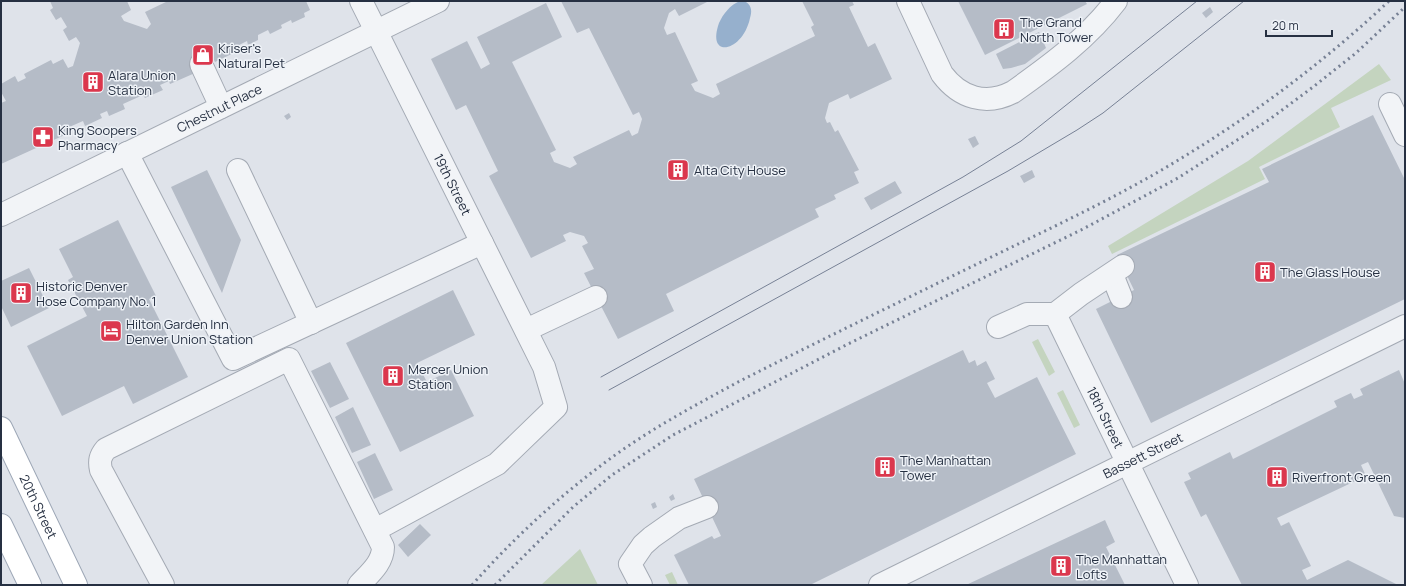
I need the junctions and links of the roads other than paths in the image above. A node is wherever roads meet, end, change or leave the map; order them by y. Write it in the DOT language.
graph roads {
  1 [pos="361,1"];
  2 [pos="438,1"];
  3 [pos="908,1"];
  4 [pos="1116,1"];
  5 [pos="376,31"];
  6 [pos="201,64"];
  7 [pos="1390,104"];
  8 [pos="221,107"];
  9 [pos="1405,135"];
  10 [pos="127,153"];
  11 [pos="238,170"];
  12 [pos="1,215"];
  13 [pos="482,243"];
  14 [pos="1122,280"];
  15 [pos="596,297"];
  16 [pos="1055,314"];
  17 [pos="311,323"];
  18 [pos="1405,326"];
  19 [pos="998,327"];
  20 [pos="526,330"];
  21 [pos="1,428"];
  22 [pos="1127,463"];
  23 [pos="707,507"];
  24 [pos="1,525"];
  25 [pos="375,530"];
  26 [pos="30,585"];
  27 [pos="76,585"];
  28 [pos="163,585"];
  29 [pos="359,585"];
  30 [pos="641,585"];
  31 [pos="880,585"];
  32 [pos="1187,585"];
  1 -- 5 [label="street, 19th Street"];
  2 -- 5 [label="street, Chestnut Place"];
  3 -- 4 [label="street"];
  5 -- 8 [label="street, Chestnut Place"];
  5 -- 13 [label="street, 19th Street"];
  6 -- 8 [label="street"];
  7 -- 9 [label="street"];
  8 -- 10 [label="street, Chestnut Place"];
  10 -- 12 [label="street, Chestnut Place"];
  10 -- 17 [label="street"];
  11 -- 17 [label="street"];
  13 -- 17 [label="street"];
  13 -- 20 [label="street, 19th Street"];
  14 -- 16 [label="street"];
  15 -- 20 [label="street"];
  16 -- 19 [label="street"];
  16 -- 22 [label="street, 18th Street"];
  18 -- 22 [label="street, Bassett Street"];
  20 -- 25 [label="street, 19th Street"];
  21 -- 27 [label="main road, 20th Street"];
  22 -- 31 [label="street, Bassett Street"];
  22 -- 32 [label="street, 18th Street"];
  23 -- 30 [label="street"];
  24 -- 26 [label="main road"];
  25 -- 28 [label="street"];
  25 -- 29 [label="street"];
}
